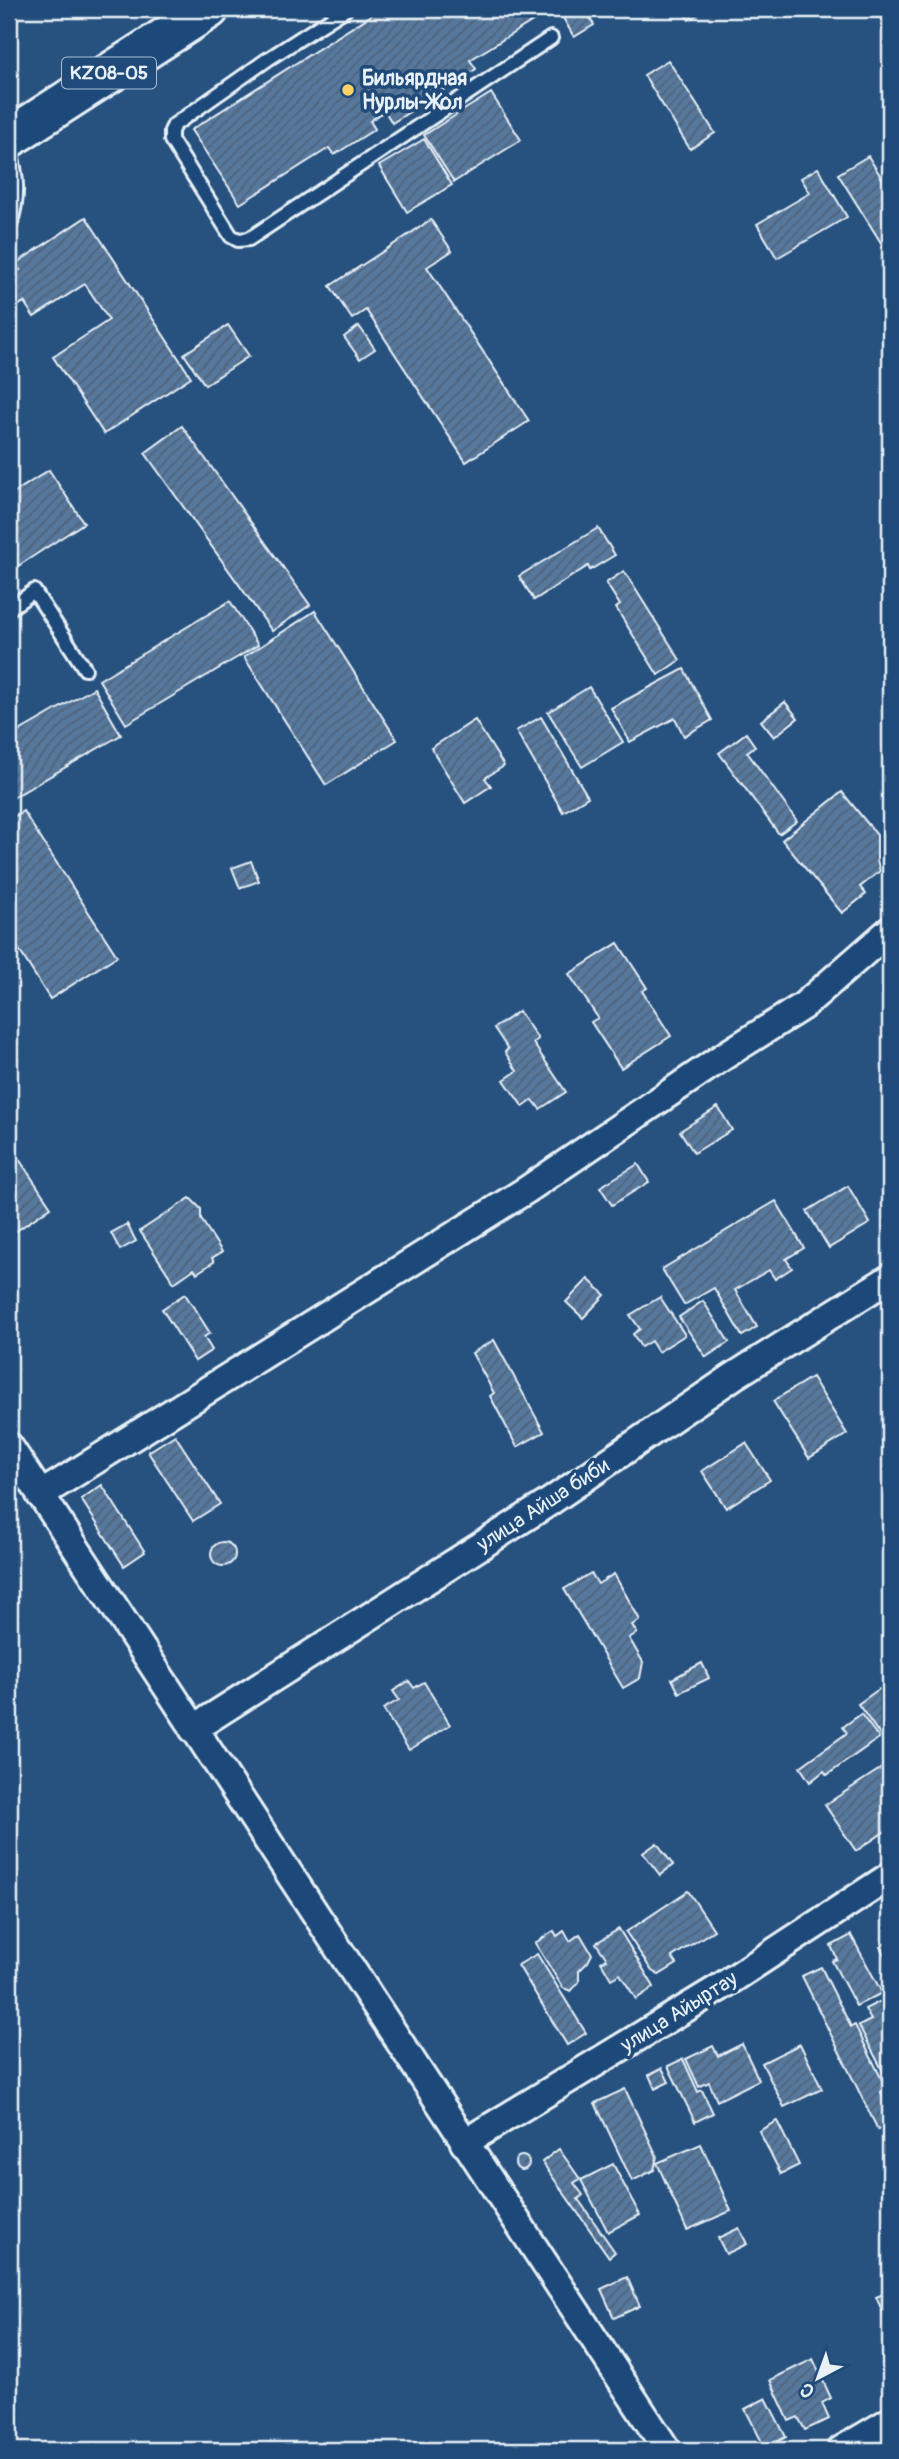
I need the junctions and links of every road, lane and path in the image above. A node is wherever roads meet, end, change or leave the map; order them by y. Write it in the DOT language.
graph roads {
  1 [pos="209,9"];
  2 [pos="346,9"];
  3 [pos="551,38"];
  4 [pos="9,138"];
  5 [pos="9,146"];
  6 [pos="9,229"];
  7 [pos="9,609"];
  8 [pos="85,669"];
  9 [pos="890,930"];
  10 [pos="890,1278"];
  11 [pos="9,1446"];
  12 [pos="40,1495"];
  13 [pos="193,1729"];
  14 [pos="890,1876"];
  15 [pos="464,2143"];
  16 [pos="890,2421"];
  17 [pos="667,2450"];
  18 [pos="841,2450"];
  1 -- 4 [label="main road, KZ08-05"];
  2 -- 3 [label="lane"];
  5 -- 6 [label="lane"];
  7 -- 8 [label="lane"];
  9 -- 12 [label="street"];
  10 -- 13 [label="street, улица Айша биби"];
  11 -- 12 [label="street"];
  12 -- 13 [label="street"];
  13 -- 15 [label="street"];
  14 -- 15 [label="street, улица Айыртау"];
  15 -- 17 [label="street"];
  16 -- 18 [label="street"];
}
